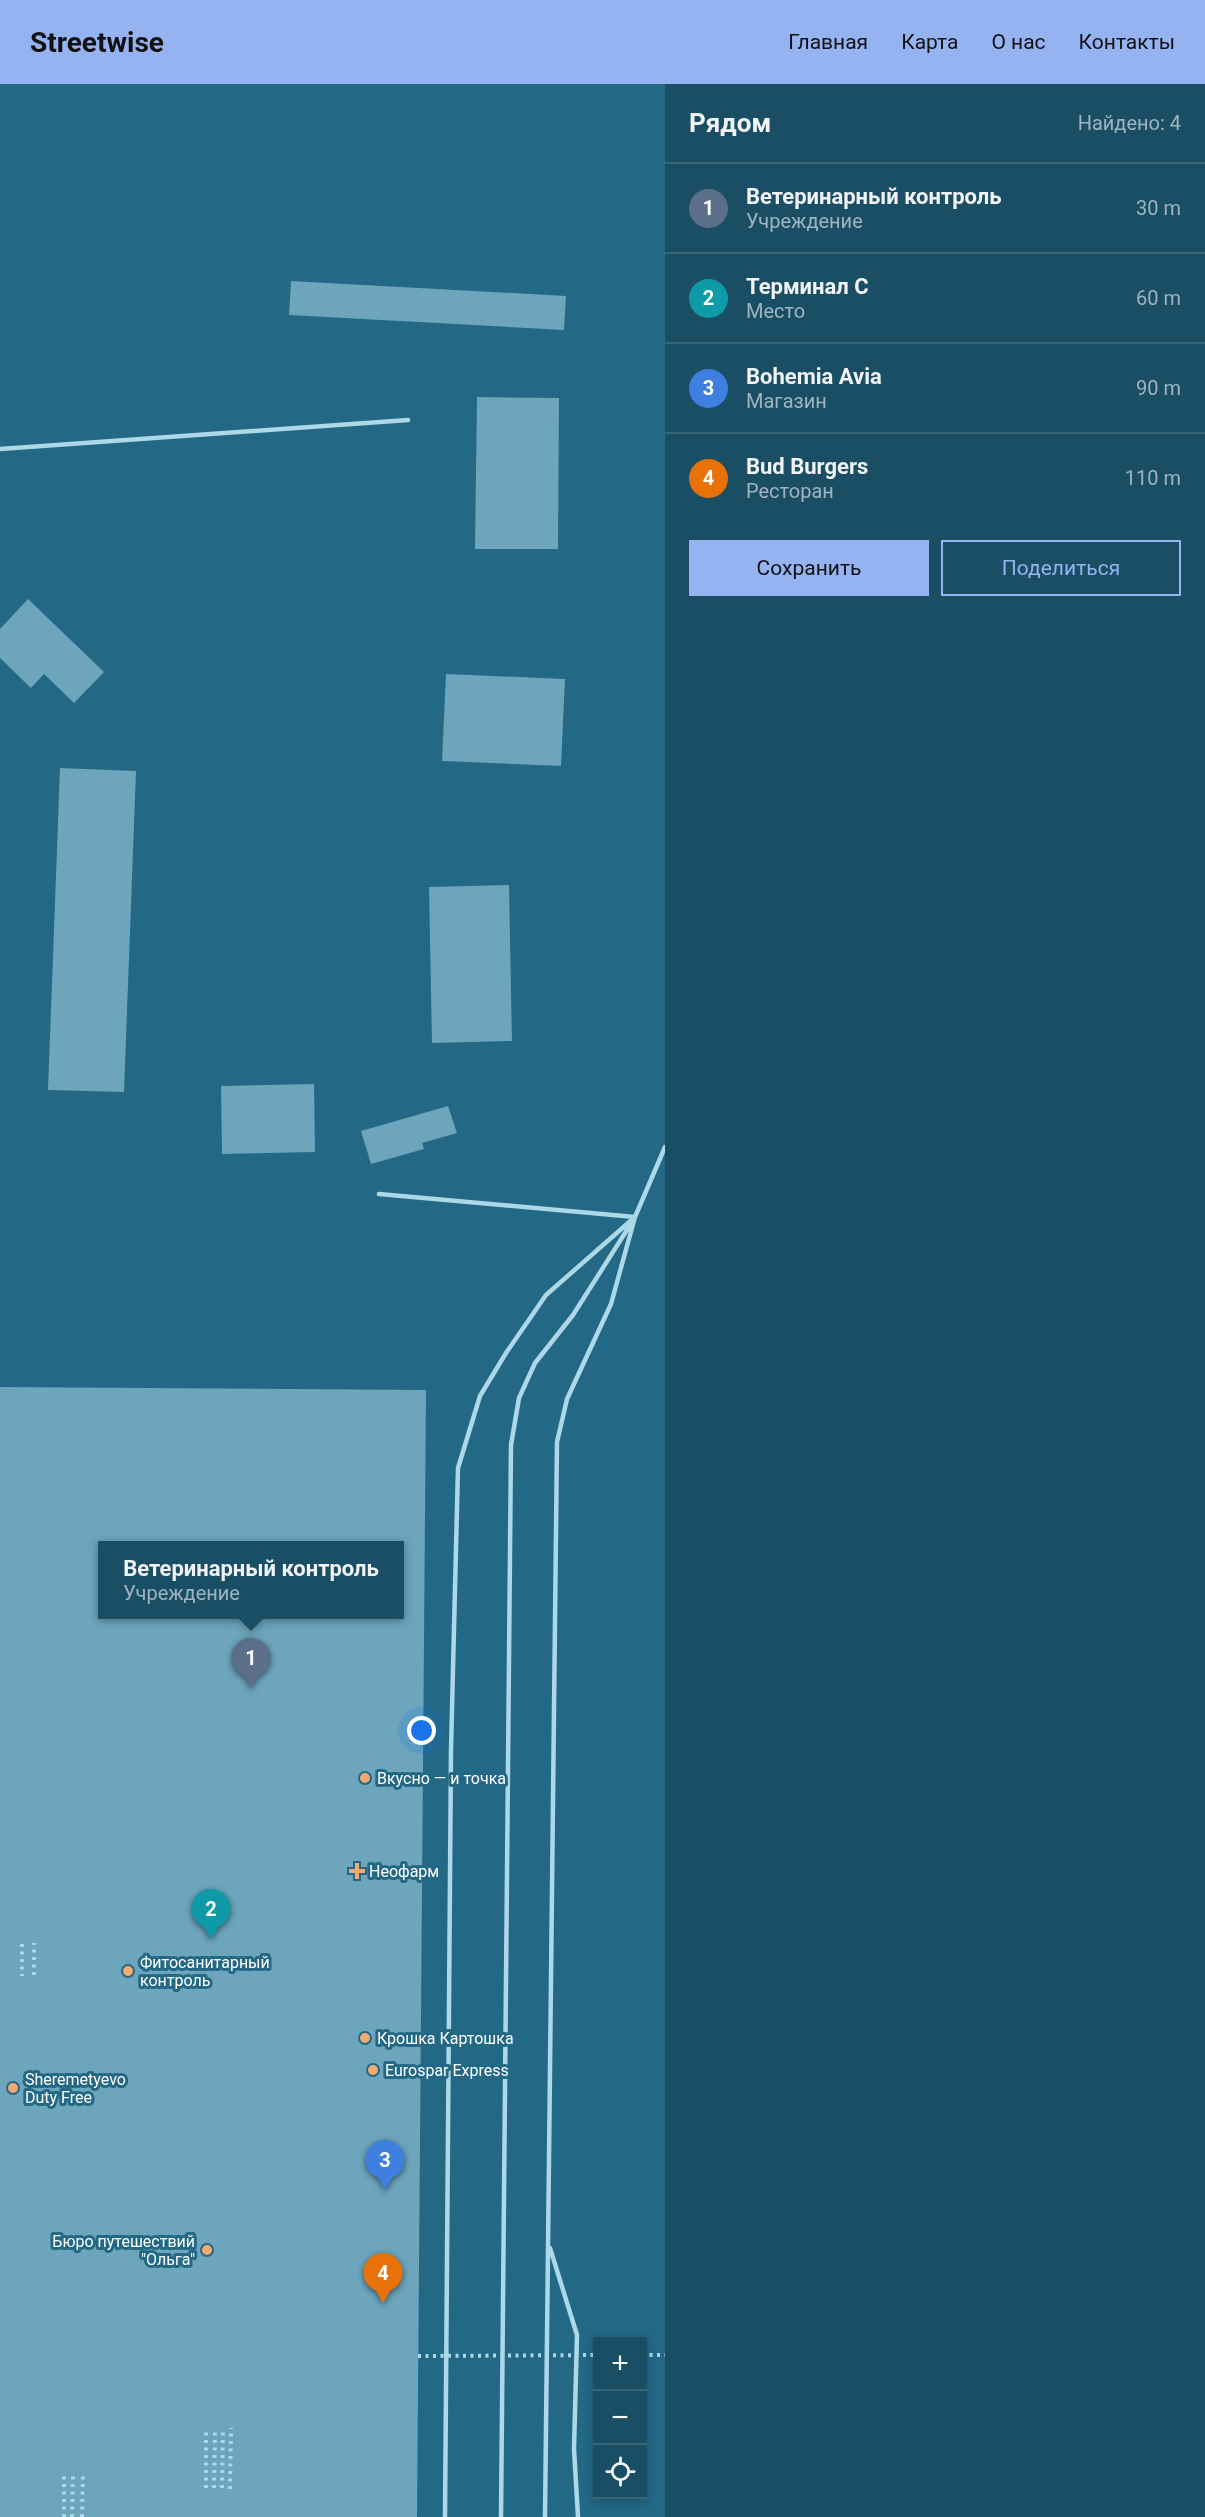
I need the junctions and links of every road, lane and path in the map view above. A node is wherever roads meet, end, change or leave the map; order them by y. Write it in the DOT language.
graph roads {
  1 [pos="408,420"];
  2 [pos="0,449"];
  3 [pos="665,1147"];
  4 [pos="379,1194"];
  5 [pos="635,1217"];
  6 [pos="34,1943"];
  7 [pos="22,1944"];
  8 [pos="34,1975"];
  9 [pos="22,1976"];
  10 [pos="549,2242"];
  11 [pos="593,2355"];
  12 [pos="647,2355"];
  13 [pos="665,2355"];
  14 [pos="418,2356"];
  15 [pos="231,2427"];
  16 [pos="206,2428"];
  17 [pos="215,2428"];
  18 [pos="223,2428"];
  19 [pos="64,2472"];
  20 [pos="73,2473"];
  21 [pos="82,2473"];
  22 [pos="206,2488"];
  23 [pos="214,2488"];
  24 [pos="222,2488"];
  25 [pos="230,2489"];
  26 [pos="64,2517"];
  27 [pos="72,2517"];
  28 [pos="82,2517"];
  29 [pos="445,2517"];
  30 [pos="501,2517"];
  31 [pos="545,2517"];
  32 [pos="578,2517"];
  1 -- 2 [label="lane"];
  3 -- 5 [label="lane"];
  4 -- 5 [label="lane"];
  5 -- 10 [label="lane"];
  5 -- 29 [label="lane"];
  5 -- 30 [label="lane"];
  6 -- 8 [label="path"];
  7 -- 9 [label="path"];
  10 -- 31 [label="lane"];
  10 -- 32 [label="lane"];
  11 -- 14 [label="path, bridge"];
  12 -- 13 [label="path"];
  15 -- 25 [label="path"];
  16 -- 22 [label="path"];
  17 -- 23 [label="path"];
  18 -- 24 [label="path"];
  19 -- 26 [label="path"];
  20 -- 27 [label="path"];
  21 -- 28 [label="path"];
}
